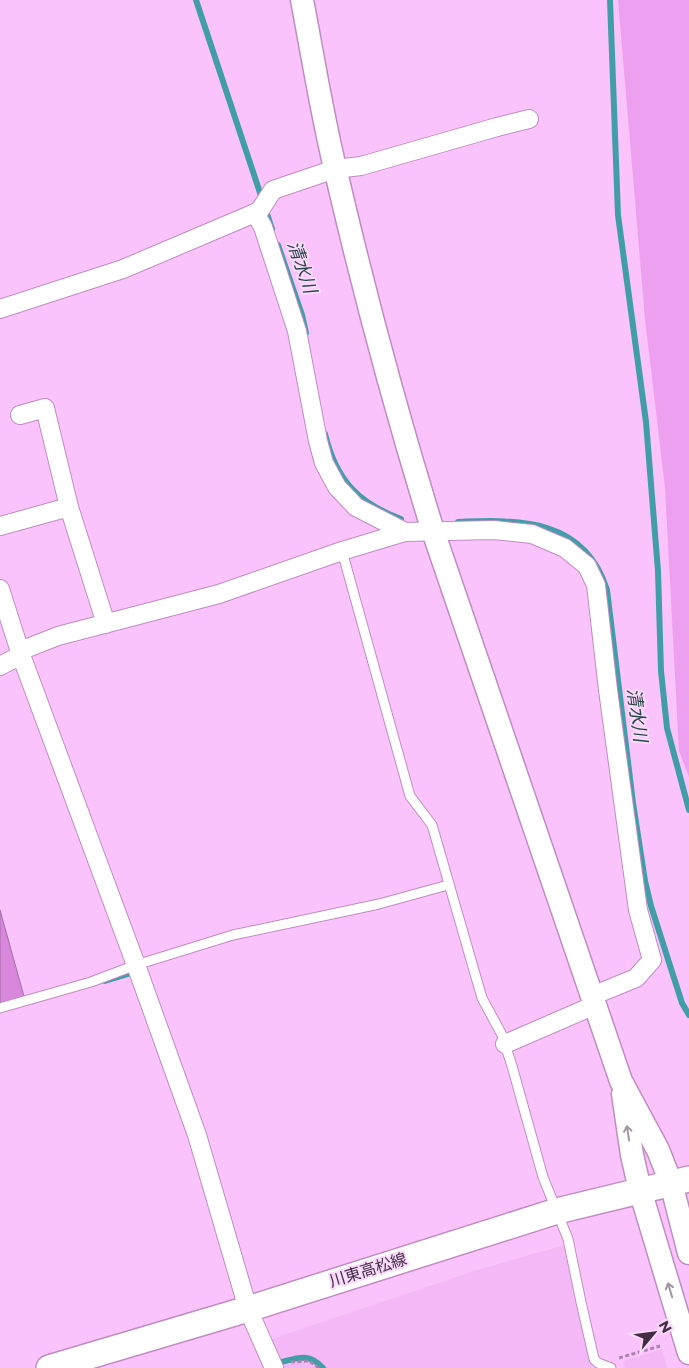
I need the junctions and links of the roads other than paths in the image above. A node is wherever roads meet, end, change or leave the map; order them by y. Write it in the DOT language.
graph roads {
  1 [pos="302,0"];
  2 [pos="529,119"];
  3 [pos="335,169"];
  4 [pos="258,212"];
  5 [pos="0,309"];
  6 [pos="20,415"];
  7 [pos="69,507"];
  8 [pos="0,526"];
  9 [pos="433,531"];
  10 [pos="405,532"];
  11 [pos="342,551"];
  12 [pos="0,589"];
  13 [pos="106,624"];
  14 [pos="20,653"];
  15 [pos="0,666"];
  16 [pos="448,885"];
  17 [pos="136,966"];
  18 [pos="593,1000"];
  19 [pos="0,1008"];
  20 [pos="505,1044"];
  21 [pos="621,1081"];
  22 [pos="680,1181"];
  23 [pos="640,1190"];
  24 [pos="557,1211"];
  25 [pos="689,1253"];
  26 [pos="248,1309"];
  27 [pos="689,1353"];
  28 [pos="608,1366"];
  29 [pos="49,1368"];
  30 [pos="274,1368"];
  1 -- 3 [label="street"];
  2 -- 3 [label="street"];
  3 -- 4 [label="street"];
  3 -- 9 [label="street"];
  4 -- 5 [label="street"];
  4 -- 10 [label="street"];
  6 -- 7 [label="street"];
  7 -- 8 [label="street"];
  7 -- 13 [label="street"];
  9 -- 10 [label="street"];
  9 -- 18 [label="street"];
  9 -- 18 [label="street"];
  10 -- 11 [label="street"];
  11 -- 13 [label="street"];
  11 -- 16 [label="lane"];
  12 -- 14 [label="street"];
  13 -- 14 [label="street"];
  14 -- 15 [label="street"];
  14 -- 17 [label="street"];
  16 -- 17 [label="lane"];
  16 -- 20 [label="lane"];
  17 -- 19 [label="lane"];
  17 -- 26 [label="street"];
  18 -- 20 [label="street"];
  18 -- 21 [label="street"];
  20 -- 24 [label="lane"];
  21 -- 22 [label="street"];
  23 -- 21 [label="street, one-way"];
  22 -- 23 [label="main road, 川東高松線"];
  22 -- 25 [label="street"];
  23 -- 24 [label="main road, 川東高松線"];
  27 -- 23 [label="street, one-way"];
  24 -- 26 [label="main road, 川東高松線"];
  24 -- 28 [label="lane"];
  26 -- 29 [label="main road, 川東高松線"];
  26 -- 30 [label="street"];
}
